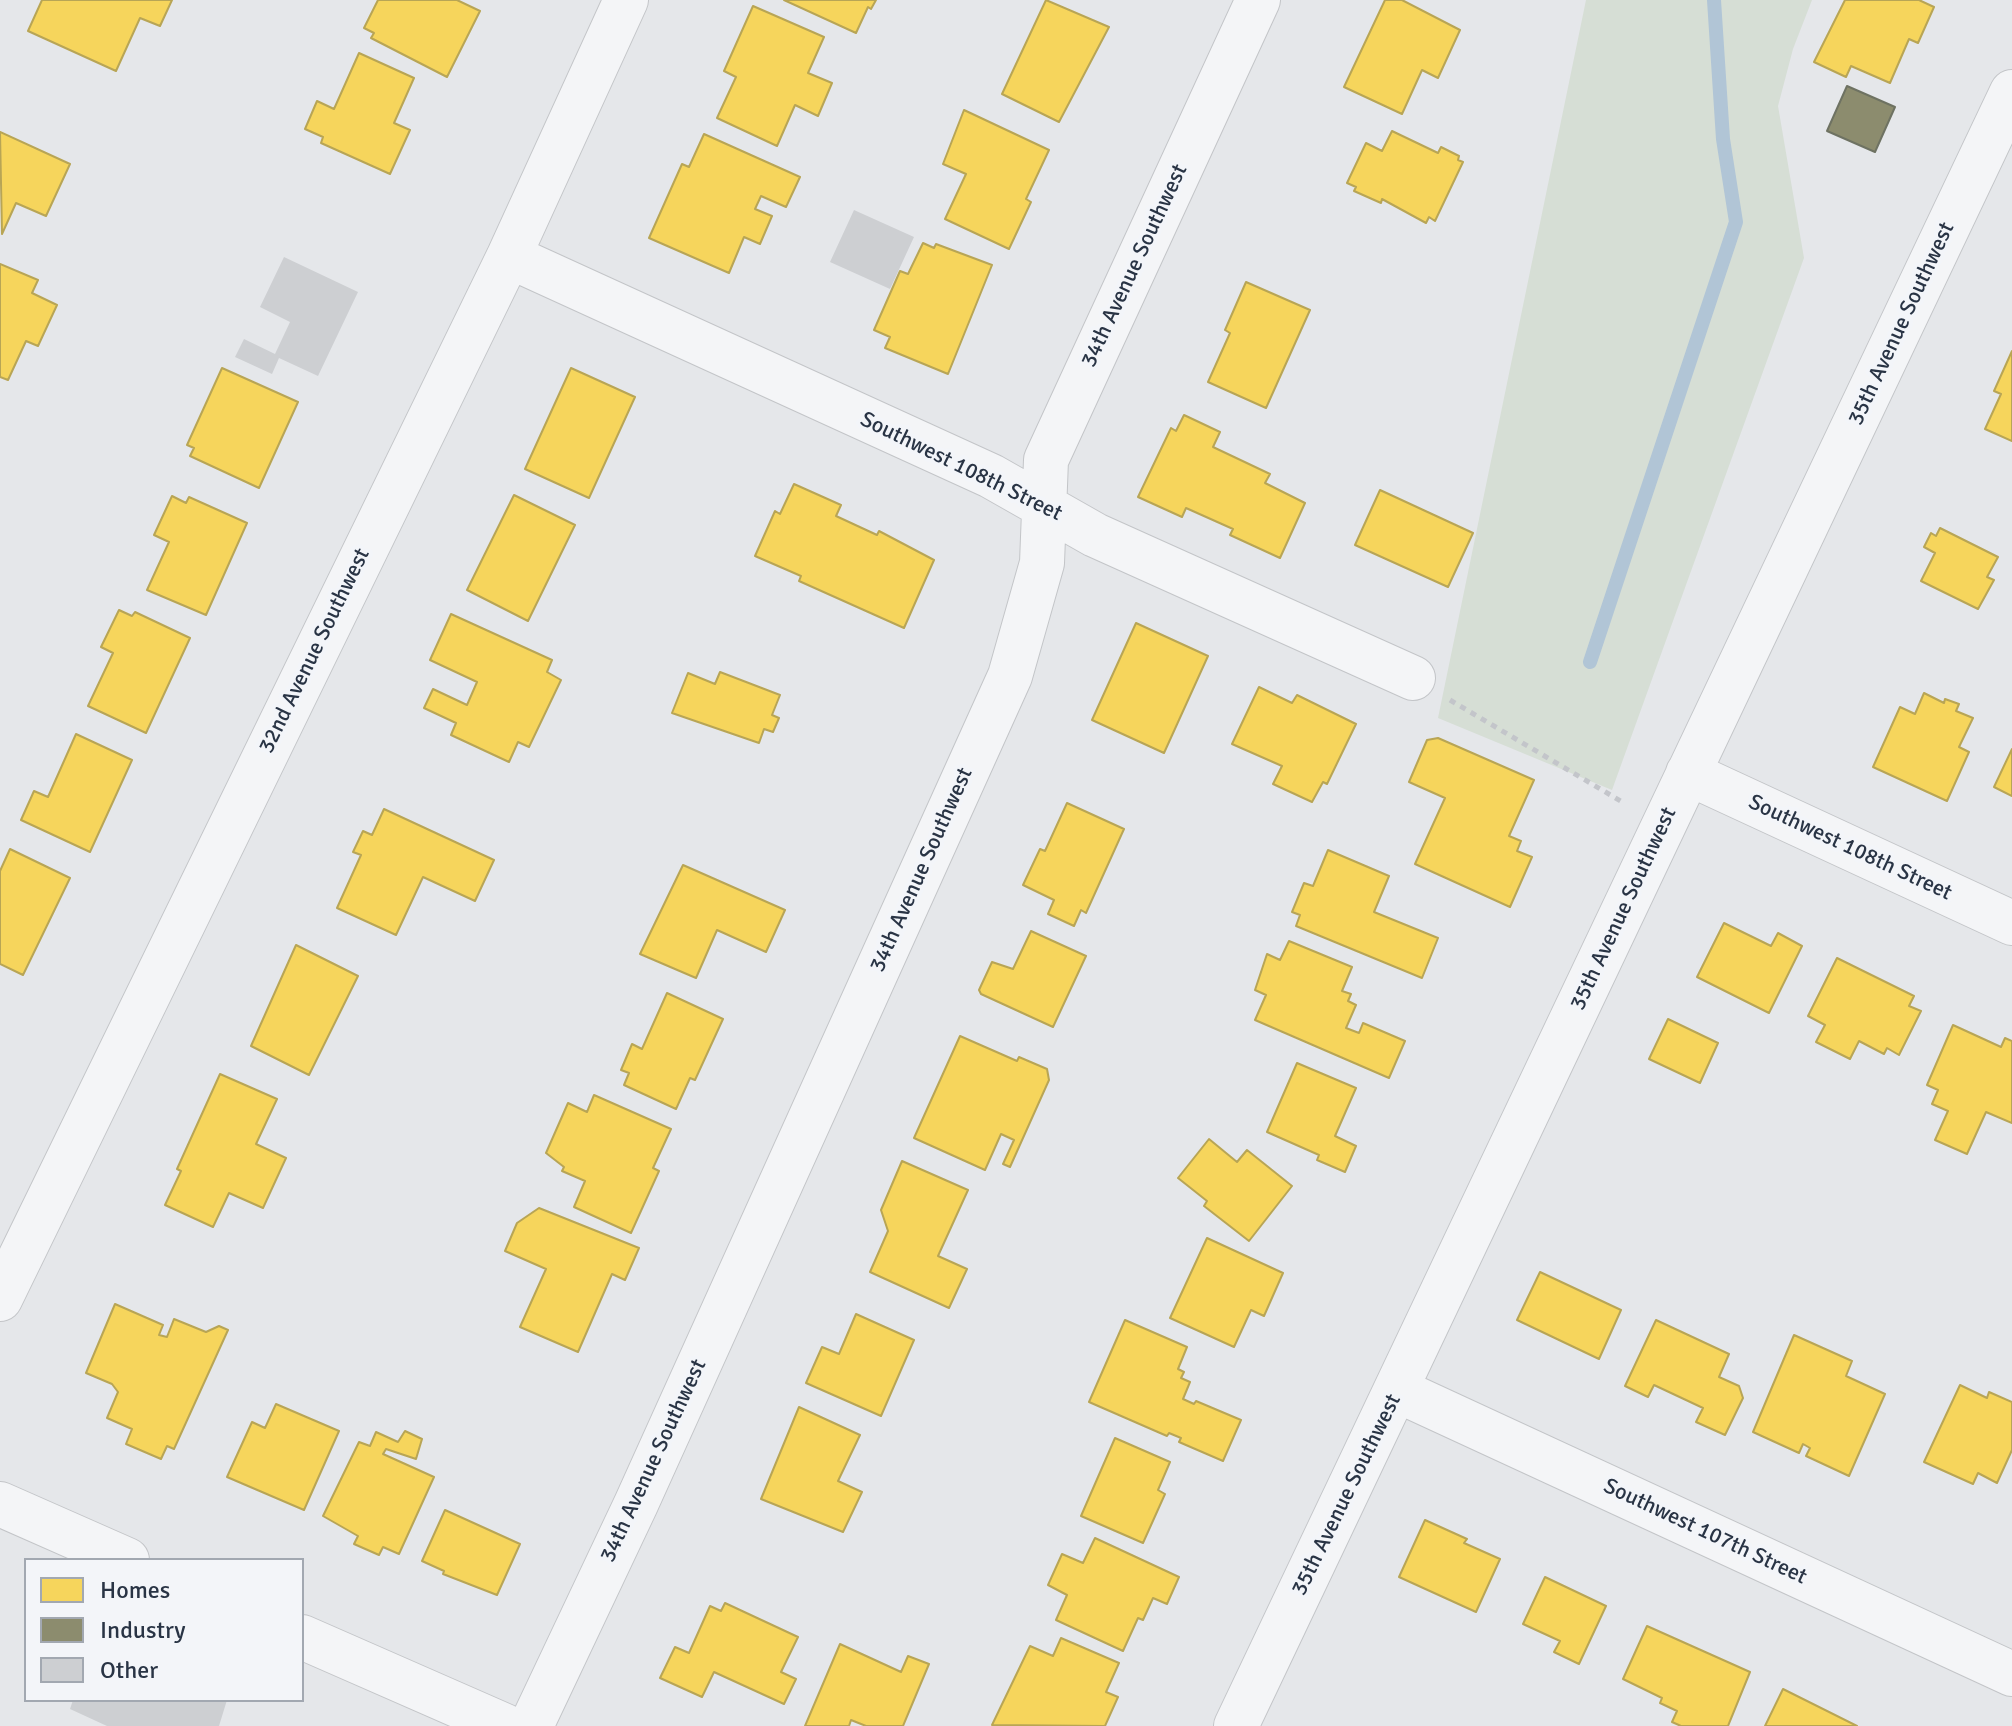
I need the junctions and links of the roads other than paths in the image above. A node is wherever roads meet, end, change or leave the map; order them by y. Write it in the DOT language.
graph roads {
  1 [pos="626,0"];
  2 [pos="1258,0"];
  3 [pos="2012,92"];
  4 [pos="509,256"];
  5 [pos="1045,507"];
  6 [pos="1413,678"];
  7 [pos="1688,773"];
  8 [pos="2012,923"];
  9 [pos="0,1299"];
  10 [pos="1397,1390"];
  11 [pos="0,1504"];
  12 [pos="122,1558"];
  13 [pos="304,1638"];
  14 [pos="2012,1674"];
  15 [pos="505,1726"];
  16 [pos="531,1726"];
  17 [pos="1236,1726"];
  1 -- 4 [label="street, 32nd Avenue Southwest"];
  2 -- 5 [label="street, 34th Avenue Southwest"];
  3 -- 7 [label="street, 35th Avenue Southwest"];
  4 -- 5 [label="street, Southwest 108th Street"];
  4 -- 9 [label="street, 32nd Avenue Southwest"];
  5 -- 6 [label="street, Southwest 108th Street"];
  5 -- 16 [label="street, 34th Avenue Southwest"];
  7 -- 8 [label="street, Southwest 108th Street"];
  7 -- 10 [label="street, 35th Avenue Southwest"];
  10 -- 14 [label="street, Southwest 107th Street"];
  10 -- 17 [label="street, 35th Avenue Southwest"];
  11 -- 12 [label="street"];
  13 -- 15 [label="street"];
}
